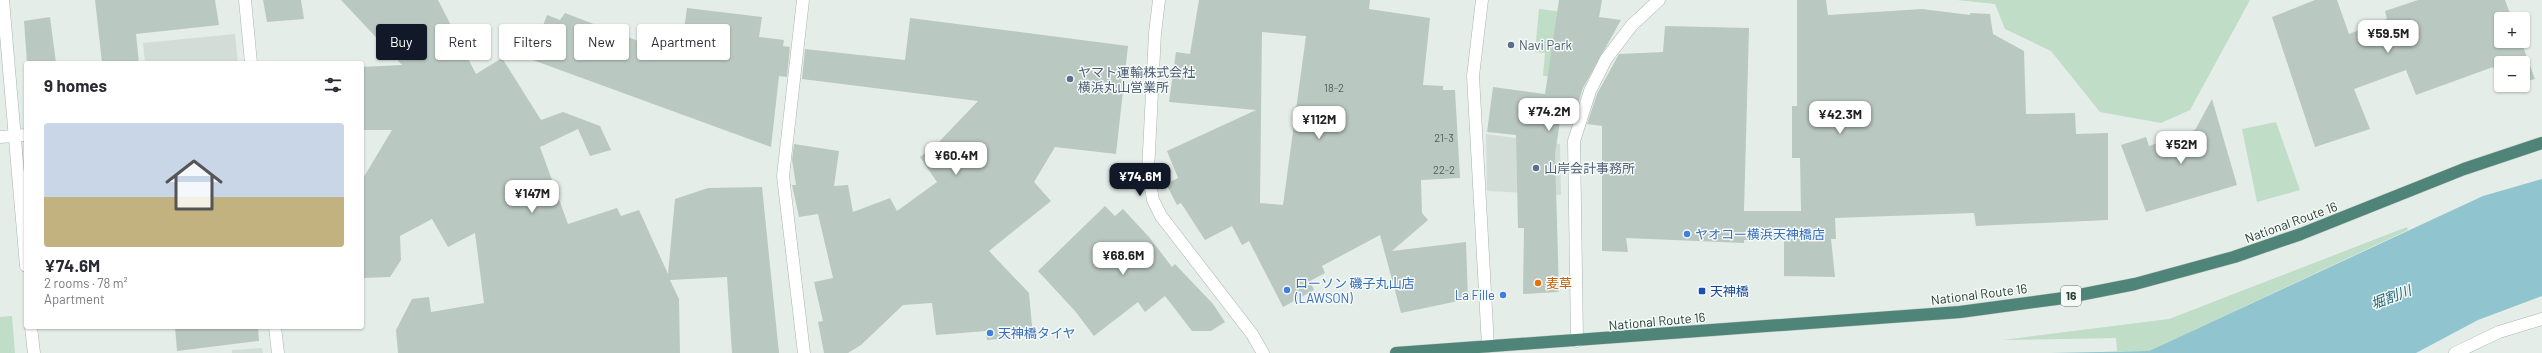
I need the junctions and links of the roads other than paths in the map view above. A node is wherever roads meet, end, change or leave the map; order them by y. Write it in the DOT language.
graph roads {
  1 [pos="3,0"];
  2 [pos="245,0"];
  3 [pos="803,0"];
  4 [pos="1159,0"];
  5 [pos="1482,0"];
  6 [pos="1659,0"];
  7 [pos="251,61"];
  8 [pos="20,136"];
  9 [pos="0,137"];
  10 [pos="2542,144"];
  11 [pos="24,223"];
  12 [pos="2542,319"];
  13 [pos="32,329"];
  14 [pos="275,329"];
  15 [pos="1577,341"];
  16 [pos="1488,346"];
  17 [pos="34,353"];
  18 [pos="278,353"];
  19 [pos="804,353"];
  20 [pos="1263,353"];
  21 [pos="1396,353"];
  22 [pos="1402,353"];
  23 [pos="2455,353"];
  1 -- 8 [label="street"];
  2 -- 7 [label="street"];
  3 -- 19 [label="street"];
  4 -- 20 [label="street"];
  5 -- 16 [label="street"];
  6 -- 15 [label="street"];
  8 -- 9 [label="street"];
  8 -- 11 [label="street"];
  10 -- 15 [label="highway, National Route 16 / 16"];
  12 -- 23 [label="street"];
  13 -- 17 [label="street"];
  14 -- 18 [label="street"];
  15 -- 16 [label="highway, National Route 16 / 16"];
  16 -- 22 [label="highway, National Route 16 / 16"];
  21 -- 22 [label="highway, National Route 16 / 16"];
}
